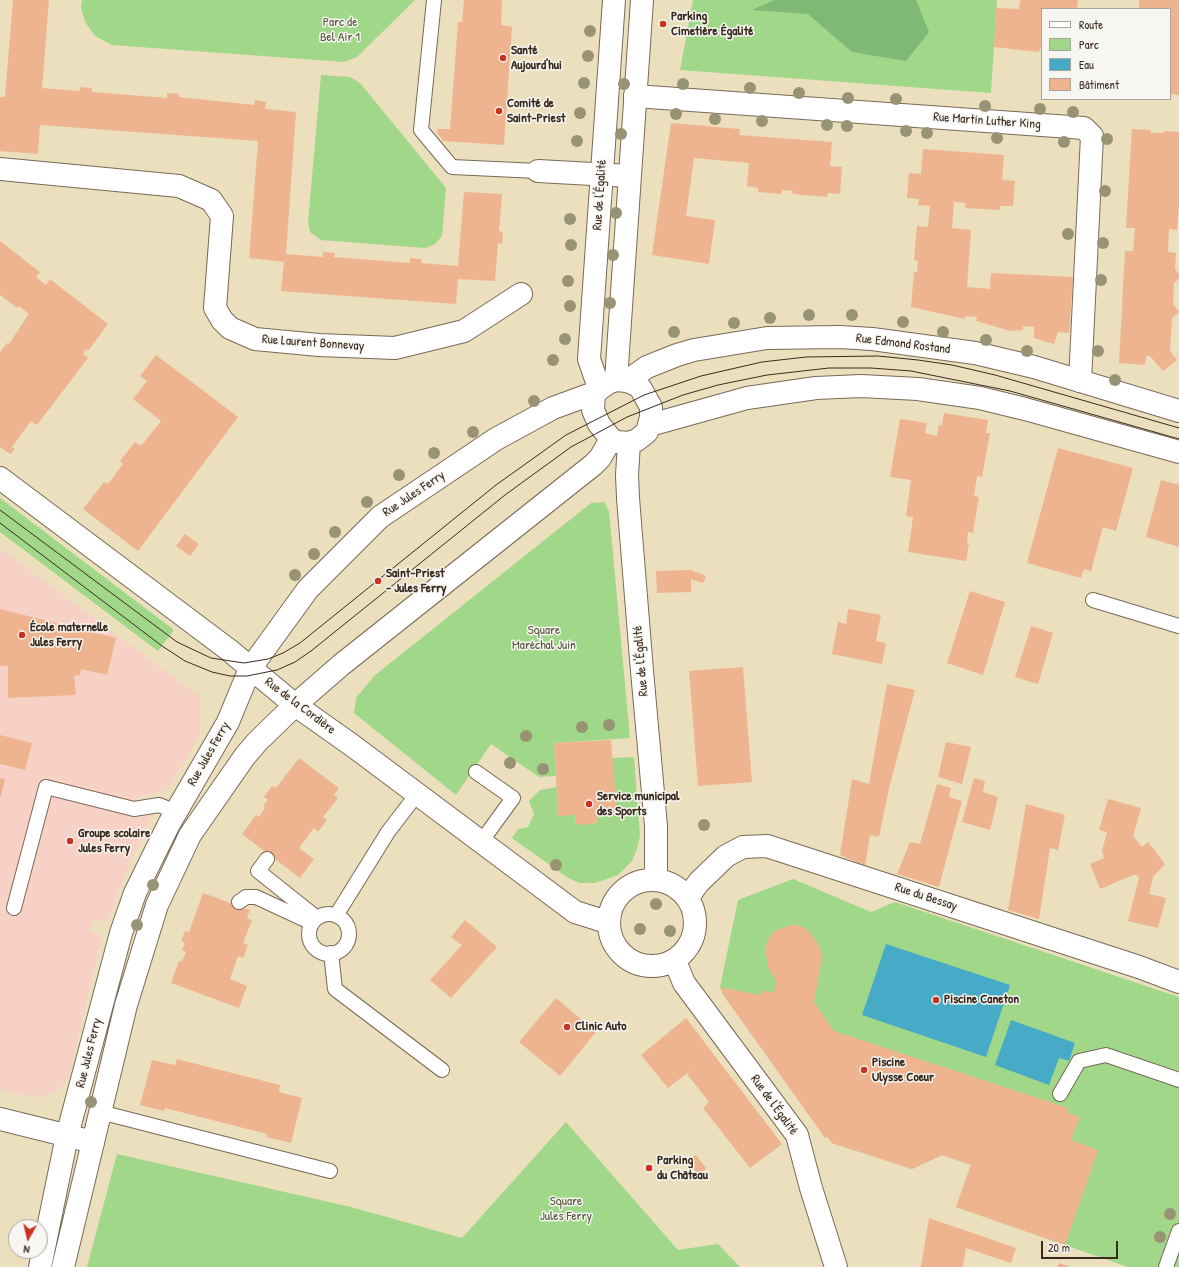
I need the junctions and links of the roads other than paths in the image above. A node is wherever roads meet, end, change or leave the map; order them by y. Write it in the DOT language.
graph roads {
  1 [pos="434,0"];
  2 [pos="614,0"];
  3 [pos="642,0"];
  4 [pos="635,96"];
  5 [pos="0,169"];
  6 [pos="538,171"];
  7 [pos="602,175"];
  8 [pos="629,176"];
  9 [pos="521,294"];
  10 [pos="1080,380"];
  11 [pos="609,386"];
  12 [pos="1179,411"];
  13 [pos="650,425"];
  14 [pos="620,441"];
  15 [pos="1179,452"];
  16 [pos="0,478"];
  17 [pos="1093,600"];
  18 [pos="1179,626"];
  19 [pos="251,669"];
  20 [pos="294,705"];
  21 [pos="476,772"];
  22 [pos="417,794"];
  23 [pos="176,812"];
  24 [pos="481,842"];
  25 [pos="267,859"];
  26 [pos="656,879"];
  27 [pos="688,897"];
  28 [pos="239,902"];
  29 [pos="14,908"];
  30 [pos="337,914"];
  31 [pos="314,920"];
  32 [pos="607,922"];
  33 [pos="331,953"];
  34 [pos="675,961"];
  35 [pos="1179,982"];
  36 [pos="442,1070"];
  37 [pos="1179,1080"];
  38 [pos="1060,1094"];
  39 [pos="100,1112"];
  40 [pos="0,1119"];
  41 [pos="67,1136"];
  42 [pos="93,1142"];
  43 [pos="330,1171"];
  44 [pos="1179,1231"];
  45 [pos="40,1267"];
  46 [pos="63,1267"];
  47 [pos="836,1267"];
  48 [pos="1166,1267"];
  1 -- 6 [label="lane"];
  2 -- 7 [label="street, Rue de l'Égalité"];
  3 -- 4 [label="street"];
  4 -- 8 [label="street"];
  4 -- 10 [label="street, Rue Martin Luther King"];
  5 -- 9 [label="street, Rue Laurent Bonnevay"];
  6 -- 7 [label="street"];
  7 -- 8 [label="street"];
  7 -- 11 [label="street, Rue de l'Égalité"];
  8 -- 11 [label="street"];
  10 -- 11 [label="street, Rue Edmond Rostand"];
  10 -- 12 [label="street, Rue Edmond Rostand"];
  11 -- 13 [label="street"];
  11 -- 14 [label="street"];
  11 -- 19 [label="street, Rue Jules Ferry"];
  13 -- 14 [label="street"];
  13 -- 15 [label="street"];
  14 -- 20 [label="street, Rue Jules Ferry"];
  14 -- 26 [label="street, Rue de l'Égalité"];
  16 -- 19 [label="street, Rue de la Cordière"];
  17 -- 18 [label="lane"];
  19 -- 20 [label="street, Rue de la Cordière"];
  19 -- 23 [label="street, Rue Jules Ferry"];
  20 -- 22 [label="street, Rue de la Cordière"];
  20 -- 39 [label="street, Rue Jules Ferry"];
  21 -- 24 [label="lane"];
  22 -- 24 [label="street, Rue de la Cordière"];
  22 -- 30 [label="lane"];
  23 -- 29 [label="lane"];
  23 -- 41 [label="street, Rue Jules Ferry"];
  24 -- 32 [label="street, Rue de la Cordière"];
  25 -- 31 [label="lane"];
  26 -- 27 [label="street"];
  26 -- 32 [label="street"];
  27 -- 34 [label="street"];
  27 -- 35 [label="street, Rue du Bessay"];
  28 -- 31 [label="lane"];
  30 -- 31 [label="lane"];
  30 -- 33 [label="lane"];
  31 -- 33 [label="lane"];
  32 -- 34 [label="street"];
  33 -- 36 [label="lane"];
  34 -- 47 [label="street, Rue de l'Égalité"];
  37 -- 38 [label="lane"];
  39 -- 42 [label="street, Rue Jules Ferry"];
  39 -- 43 [label="lane"];
  40 -- 41 [label="street"];
  41 -- 42 [label="street"];
  41 -- 45 [label="street, Rue Jules Ferry"];
  42 -- 46 [label="street, Rue Jules Ferry"];
  44 -- 48 [label="lane"];
}
